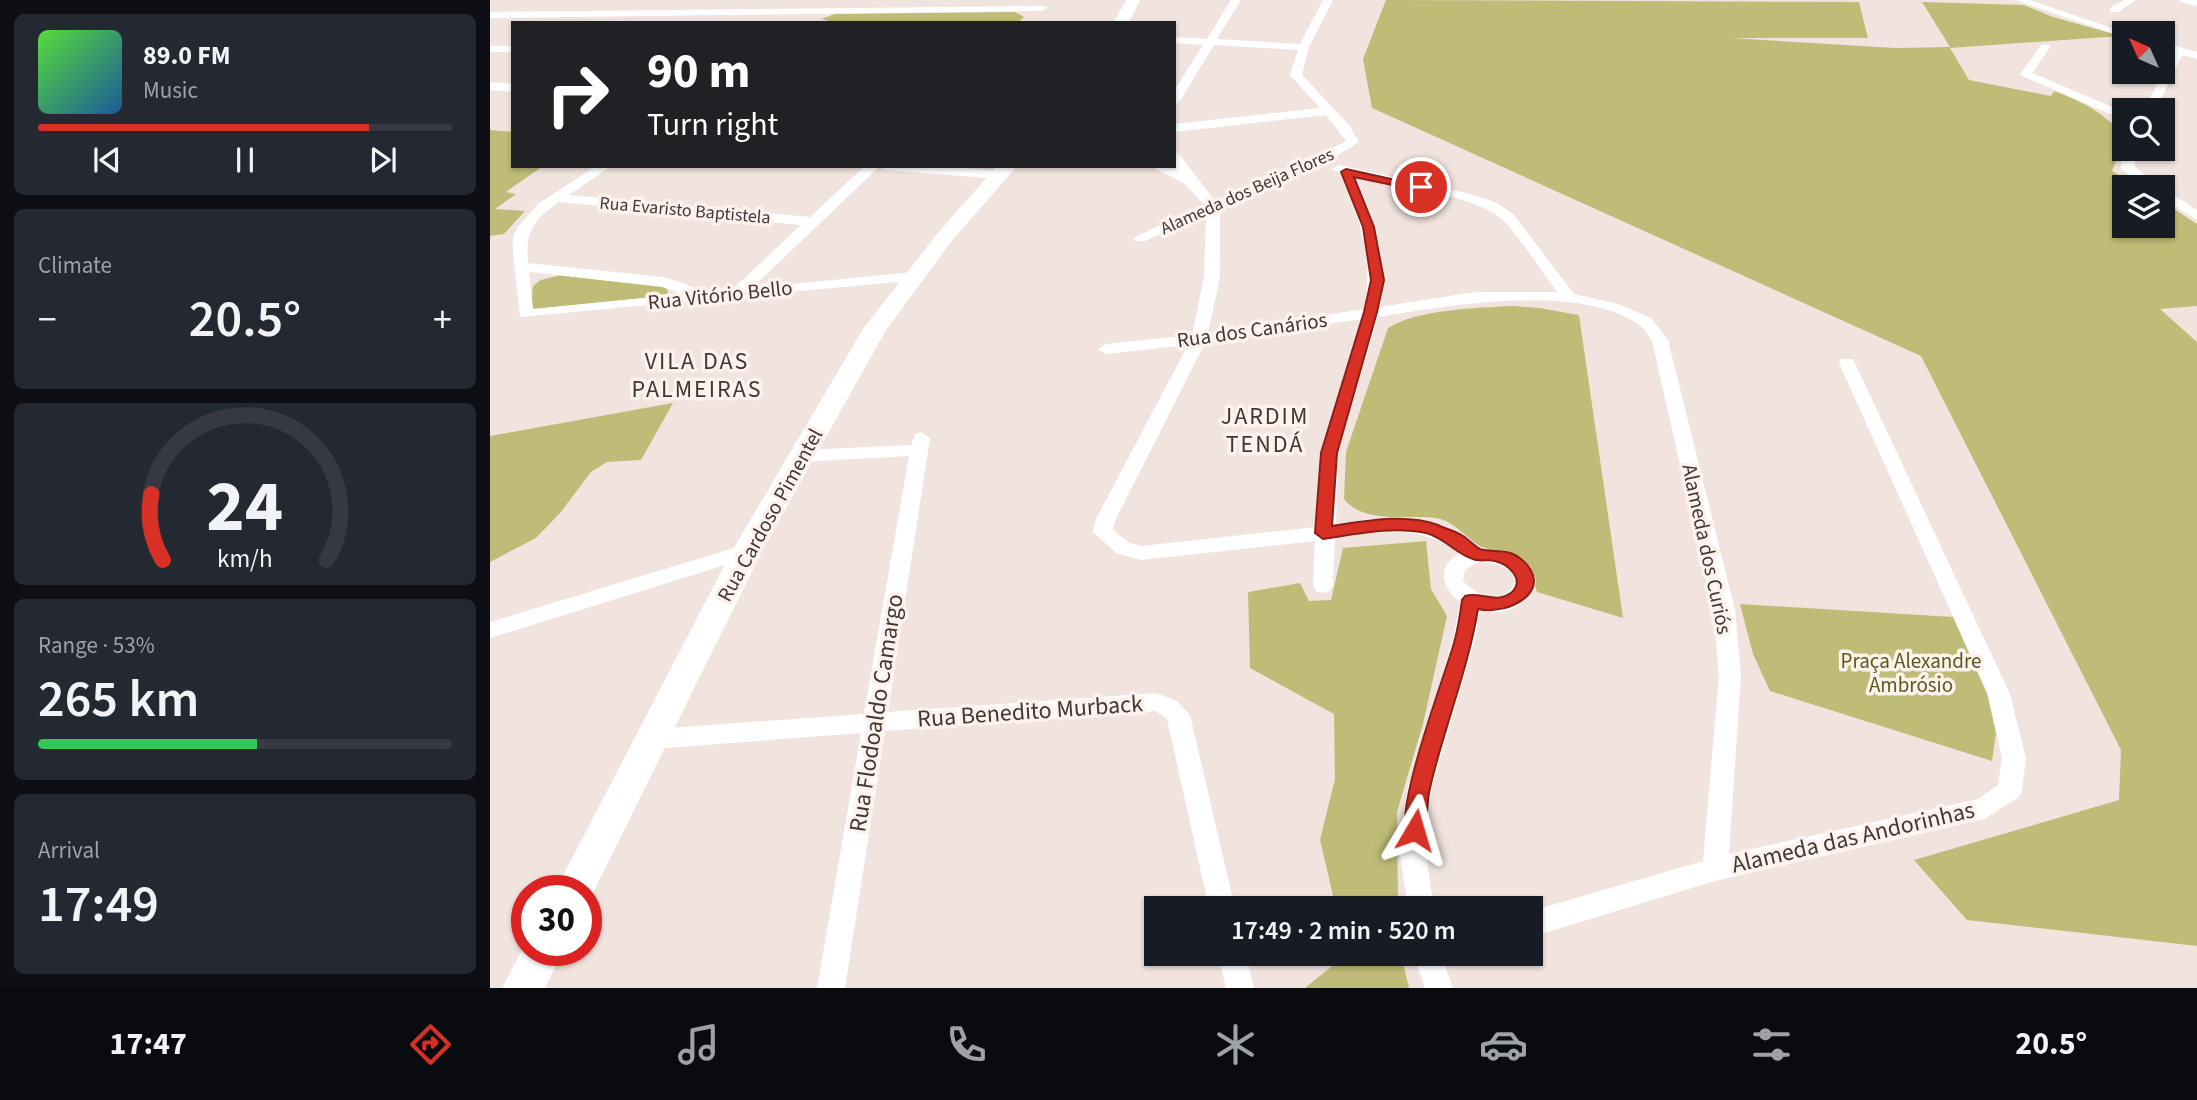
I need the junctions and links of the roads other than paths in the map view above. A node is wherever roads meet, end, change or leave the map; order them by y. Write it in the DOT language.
graph roads {
  1 [pos="841,0"];
  2 [pos="1133,0"];
  3 [pos="1237,0"];
  4 [pos="1328,0"];
  5 [pos="2020,0"];
  6 [pos="2131,0"];
  7 [pos="2185,0"];
  8 [pos="2197,3"];
  9 [pos="1046,4"];
  10 [pos="2114,10"];
  11 [pos="825,11"];
  12 [pos="724,13"];
  13 [pos="490,15"];
  14 [pos="777,21"];
  15 [pos="810,21"];
  16 [pos="1029,21"];
  17 [pos="1122,21"];
  18 [pos="2112,30"];
  19 [pos="1176,40"];
  20 [pos="1210,42"];
  21 [pos="2046,46"];
  22 [pos="1304,47"];
  23 [pos="511,48"];
  24 [pos="490,49"];
  25 [pos="2175,49"];
  26 [pos="2179,50"];
  27 [pos="2197,55"];
  28 [pos="490,86"];
  29 [pos="511,88"];
  30 [pos="1176,98"];
  31 [pos="2156,98"];
  32 [pos="2112,110"];
  33 [pos="1329,111"];
  34 [pos="1176,128"];
  35 [pos="1176,160"];
  36 [pos="1318,161"];
  37 [pos="2129,161"];
  38 [pos="602,168"];
  39 [pos="871,168"];
  40 [pos="933,168"];
  41 [pos="1161,168"];
  42 [pos="1004,171"];
  43 [pos="1346,172"];
  44 [pos="2138,175"];
  45 [pos="1189,181"];
  46 [pos="557,198"];
  47 [pos="2175,201"];
  48 [pos="1213,207"];
  49 [pos="2197,216"];
  50 [pos="814,222"];
  51 [pos="1140,238"];
  52 [pos="523,267"];
  53 [pos="914,278"];
  54 [pos="736,294"];
  55 [pos="701,297"];
  56 [pos="1569,298"];
  57 [pos="1371,312"];
  58 [pos="526,314"];
  59 [pos="1645,321"];
  60 [pos="1199,339"];
  61 [pos="1106,349"];
  62 [pos="1847,363"];
  63 [pos="802,456"];
  64 [pos="1323,533"];
  65 [pos="747,551"];
  66 [pos="1477,555"];
  67 [pos="1323,586"];
  68 [pos="1471,600"];
  69 [pos="490,630"];
  70 [pos="875,723"];
  71 [pos="653,739"];
  72 [pos="1715,869"];
  73 [pos="582,875"];
  74 [pos="1219,896"];
  75 [pos="1419,896"];
  76 [pos="1543,920"];
  77 [pos="535,966"];
  78 [pos="1235,966"];
  79 [pos="1433,966"];
  80 [pos="523,988"];
  81 [pos="831,988"];
  82 [pos="1240,988"];
  83 [pos="1439,988"];
  1 -- 11 [label="street"];
  2 -- 17 [label="street"];
  3 -- 20 [label="street"];
  4 -- 22 [label="street"];
  5 -- 18 [label="street"];
  6 -- 10 [label="street"];
  7 -- 8 [label="street"];
  9 -- 11 [label="street"];
  9 -- 16 [label="street"];
  11 -- 12 [label="street"];
  11 -- 15 [label="street"];
  12 -- 13 [label="street"];
  12 -- 14 [label="street"];
  19 -- 20 [label="street"];
  20 -- 22 [label="street"];
  20 -- 30 [label="street"];
  21 -- 32 [label="street"];
  22 -- 33 [label="street"];
  23 -- 24 [label="street"];
  25 -- 26 [label="street"];
  26 -- 27 [label="street"];
  26 -- 31 [label="street"];
  28 -- 29 [label="street"];
  33 -- 34 [label="street"];
  33 -- 36 [label="street, Alameda dos Beija Flores"];
  35 -- 45 [label="street"];
  36 -- 43 [label="street"];
  36 -- 48 [label="street, Alameda dos Beija Flores"];
  37 -- 44 [label="street"];
  38 -- 46 [label="street"];
  39 -- 50 [label="street"];
  40 -- 42 [label="street"];
  41 -- 45 [label="street"];
  42 -- 53 [label="street, Rua Cardoso Pimentel"];
  43 -- 56 [label="street"];
  43 -- 57 [label="street"];
  45 -- 48 [label="street"];
  46 -- 50 [label="street, Rua Evaristo Baptistela"];
  46 -- 52 [label="street"];
  47 -- 49 [label="street"];
  48 -- 51 [label="street, Alameda dos Beija Flores"];
  48 -- 60 [label="street"];
  50 -- 54 [label="street"];
  52 -- 55 [label="street"];
  52 -- 58 [label="street"];
  53 -- 54 [label="street, Rua Vitório Bello"];
  53 -- 63 [label="street, Rua Cardoso Pimentel"];
  54 -- 55 [label="street, Rua Vitório Bello"];
  55 -- 58 [label="street, Rua Vitório Bello"];
  56 -- 57 [label="street, Rua dos Canários"];
  56 -- 59 [label="street, Rua dos Canários"];
  57 -- 60 [label="street, Rua dos Canários"];
  57 -- 64 [label="street"];
  59 -- 72 [label="street, Alameda dos Curiós"];
  60 -- 61 [label="street, Rua dos Canários"];
  60 -- 64 [label="street"];
  62 -- 72 [label="street, Alameda das Andorinhas"];
  63 -- 65 [label="street, Rua Cardoso Pimentel"];
  63 -- 70 [label="street, Rua Flodoaldo Camargo"];
  64 -- 66 [label="street"];
  64 -- 67 [label="street"];
  65 -- 69 [label="street"];
  65 -- 71 [label="street, Rua Cardoso Pimentel"];
  66 -- 68 [label="street"];
  66 -- 68 [label="street"];
  68 -- 75 [label="street"];
  70 -- 71 [label="street, Rua Benedito Murback"];
  70 -- 74 [label="street, Rua Benedito Murback"];
  70 -- 81 [label="street, Rua Flodoaldo Camargo"];
  71 -- 73 [label="street, Rua Cardoso Pimentel"];
  72 -- 76 [label="street, Alameda das Andorinhas"];
  77 -- 80 [label="street"];
  78 -- 82 [label="street"];
  79 -- 83 [label="street"];
}
